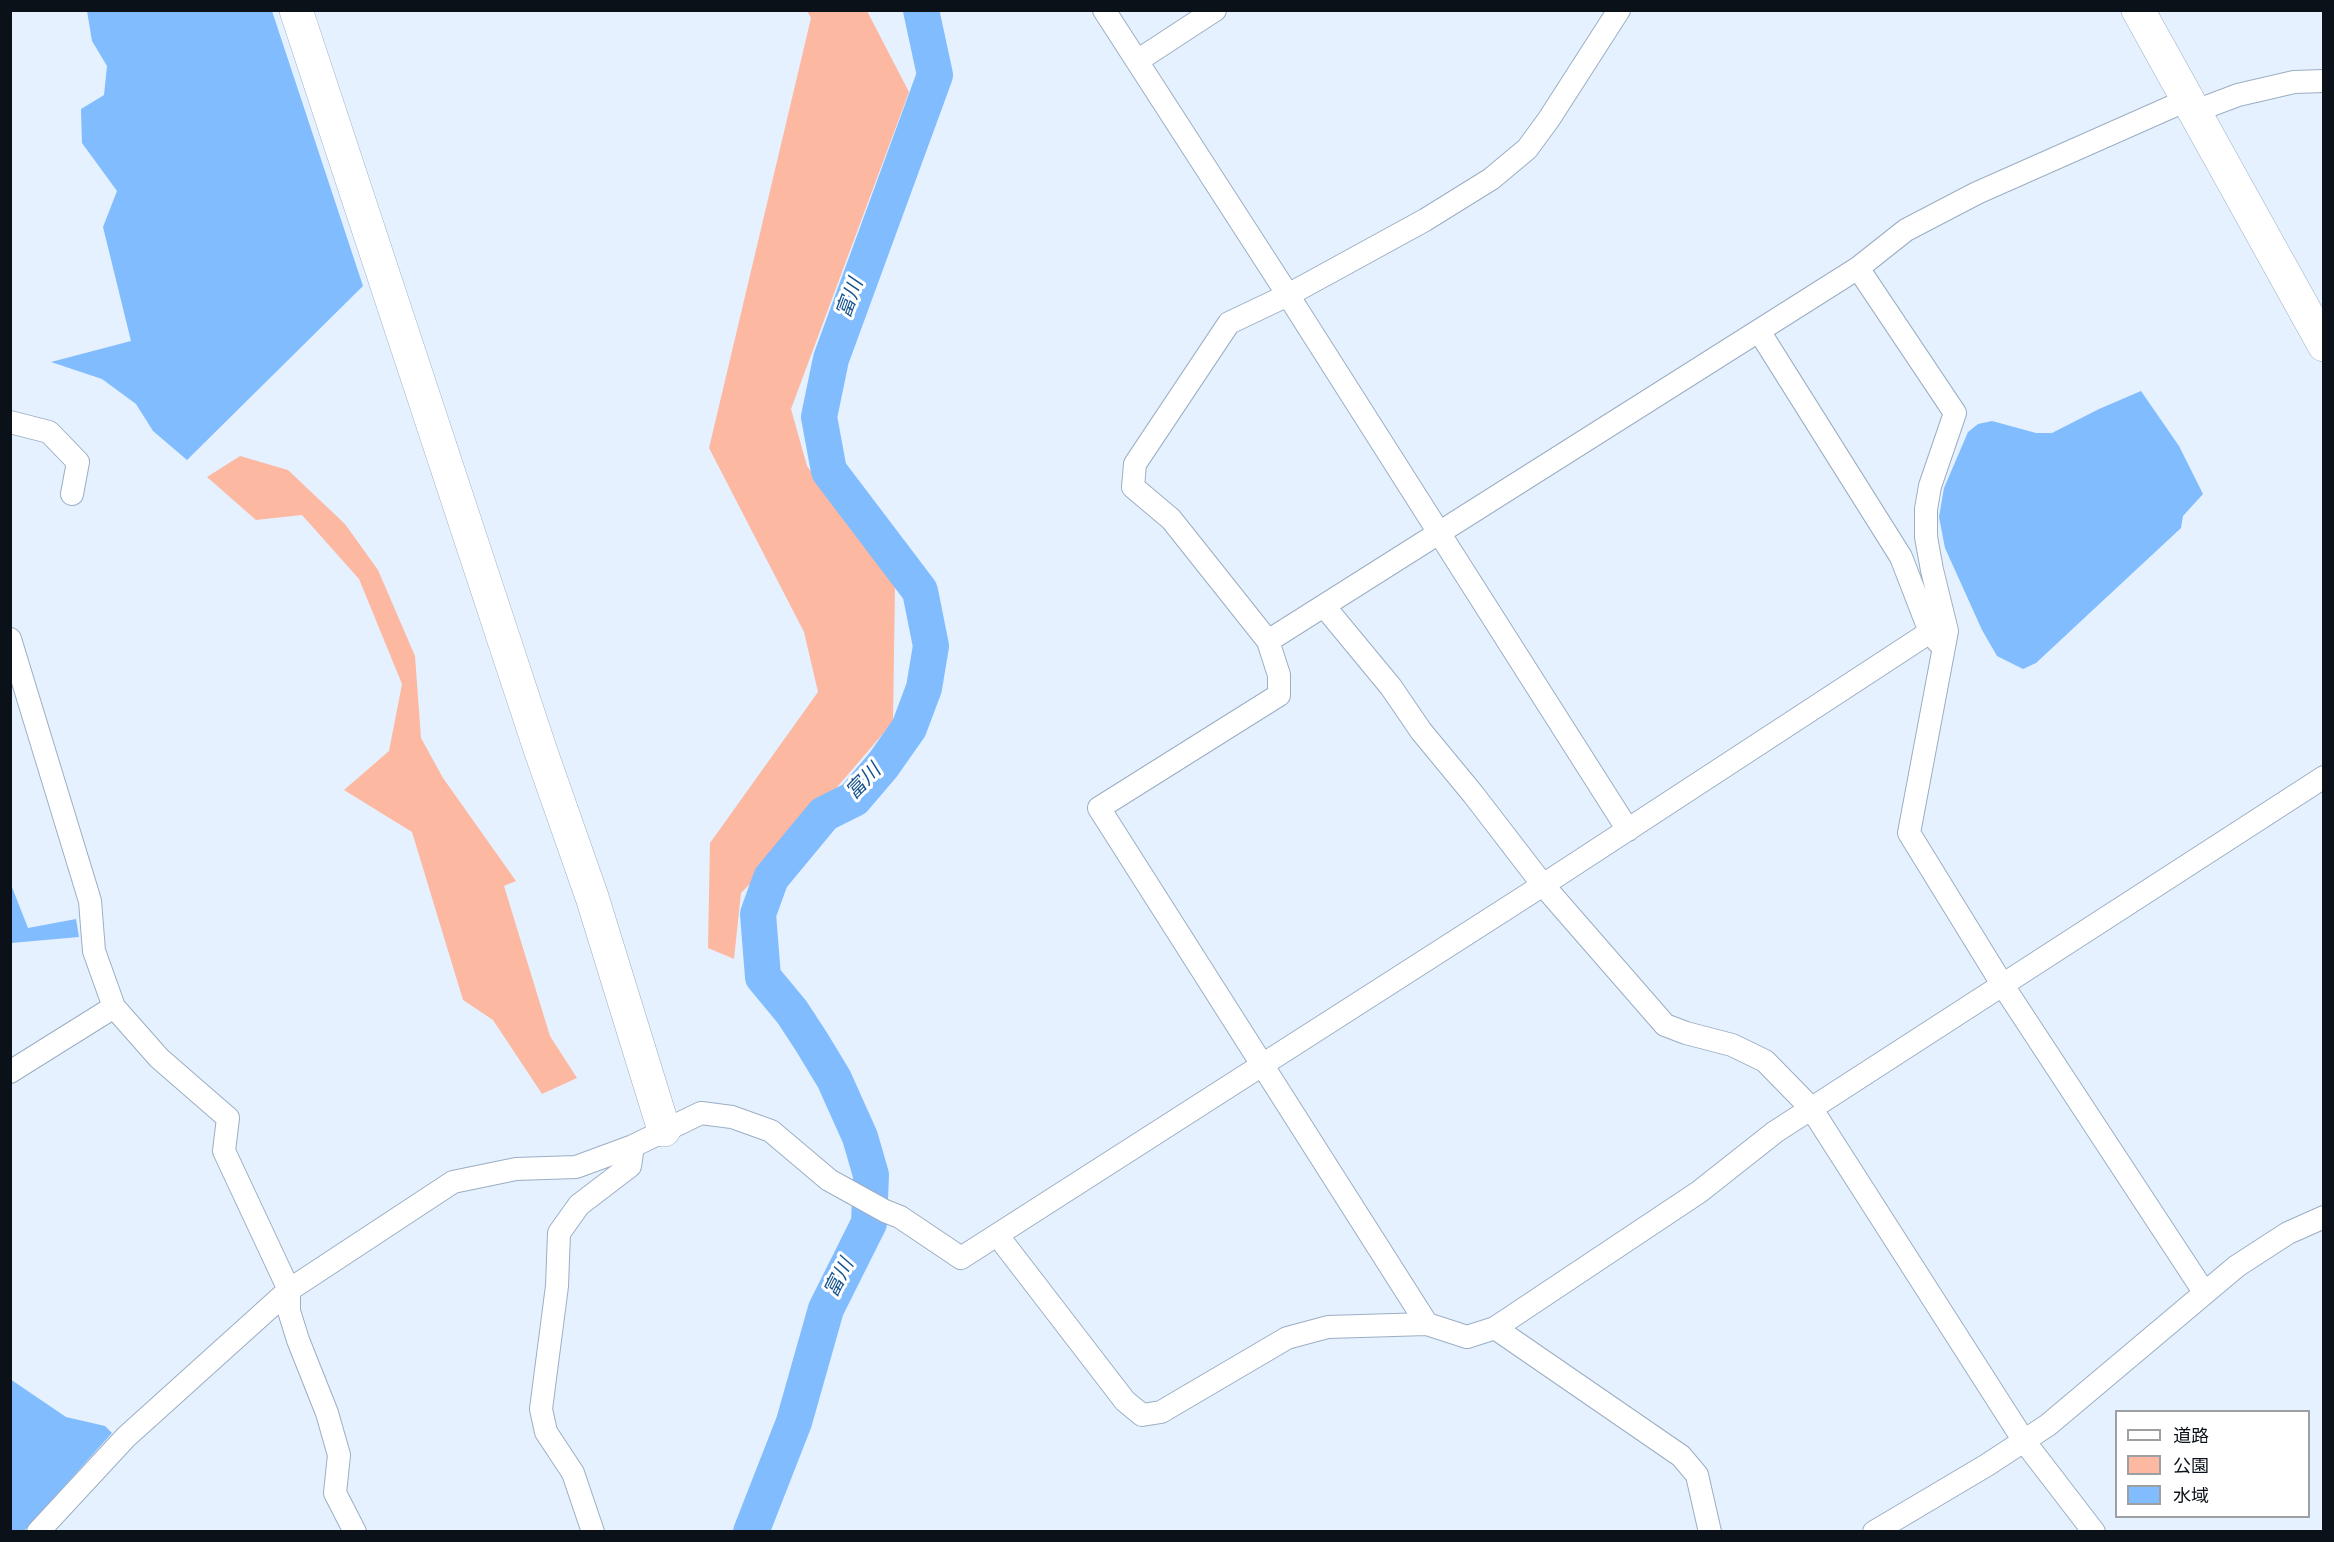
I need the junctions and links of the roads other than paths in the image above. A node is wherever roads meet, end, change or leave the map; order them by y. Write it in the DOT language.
graph roads {
  1 [pos="296,10"];
  2 [pos="1104,10"];
  3 [pos="1215,10"];
  4 [pos="1619,10"];
  5 [pos="2138,10"];
  6 [pos="1137,61"];
  7 [pos="2324,81"];
  8 [pos="2190,106"];
  9 [pos="1858,268"];
  10 [pos="1288,295"];
  11 [pos="1759,331"];
  12 [pos="2324,345"];
  13 [pos="10,422"];
  14 [pos="72,494"];
  15 [pos="1438,533"];
  16 [pos="1324,606"];
  17 [pos="10,639"];
  18 [pos="1936,640"];
  19 [pos="1268,641"];
  20 [pos="2324,777"];
  21 [pos="1628,830"];
  22 [pos="1543,885"];
  23 [pos="2002,984"];
  24 [pos="114,1007"];
  25 [pos="1262,1063"];
  26 [pos="10,1072"];
  27 [pos="1811,1108"];
  28 [pos="664,1130"];
  29 [pos="633,1146"];
  30 [pos="2324,1217"];
  31 [pos="998,1236"];
  32 [pos="289,1290"];
  33 [pos="2204,1292"];
  34 [pos="1427,1324"];
  35 [pos="1495,1328"];
  36 [pos="2024,1441"];
  37 [pos="38,1532"];
  38 [pos="355,1532"];
  39 [pos="593,1532"];
  40 [pos="1710,1532"];
  41 [pos="1874,1532"];
  42 [pos="2094,1532"];
  1 -- 28 [label="street"];
  2 -- 6 [label="street"];
  3 -- 6 [label="street"];
  4 -- 10 [label="street"];
  5 -- 8 [label="street"];
  6 -- 10 [label="street"];
  7 -- 8 [label="street"];
  8 -- 9 [label="street"];
  8 -- 12 [label="street"];
  9 -- 11 [label="street"];
  9 -- 18 [label="street"];
  10 -- 15 [label="street"];
  10 -- 19 [label="street"];
  11 -- 15 [label="street"];
  11 -- 18 [label="street"];
  13 -- 14 [label="street"];
  15 -- 16 [label="street"];
  15 -- 21 [label="street"];
  16 -- 19 [label="street"];
  16 -- 22 [label="street"];
  17 -- 24 [label="street"];
  18 -- 21 [label="street"];
  18 -- 23 [label="street"];
  19 -- 25 [label="street"];
  20 -- 23 [label="street"];
  21 -- 22 [label="street"];
  22 -- 25 [label="street"];
  22 -- 27 [label="street"];
  23 -- 27 [label="street"];
  23 -- 33 [label="street"];
  24 -- 26 [label="street"];
  24 -- 32 [label="street"];
  25 -- 31 [label="street"];
  25 -- 34 [label="street"];
  27 -- 35 [label="street"];
  27 -- 36 [label="street"];
  28 -- 29 [label="street"];
  28 -- 31 [label="street"];
  29 -- 32 [label="street"];
  29 -- 39 [label="street"];
  30 -- 33 [label="street"];
  31 -- 34 [label="street"];
  32 -- 37 [label="street"];
  32 -- 38 [label="street"];
  33 -- 36 [label="street"];
  34 -- 35 [label="street"];
  35 -- 40 [label="street"];
  36 -- 41 [label="street"];
  36 -- 42 [label="street"];
}
